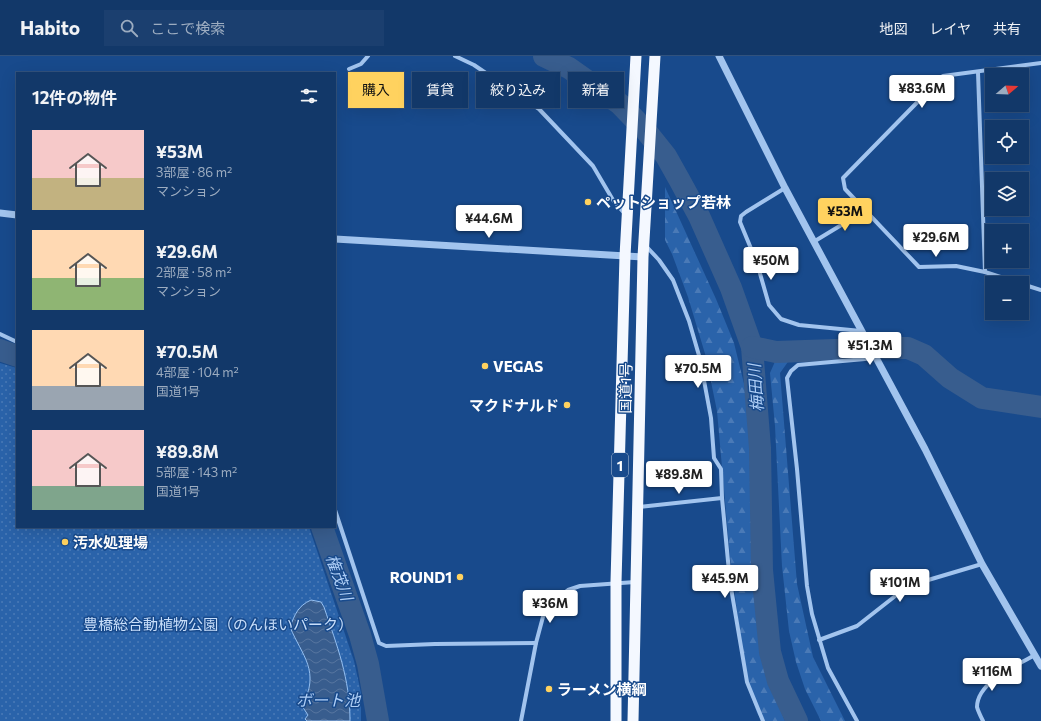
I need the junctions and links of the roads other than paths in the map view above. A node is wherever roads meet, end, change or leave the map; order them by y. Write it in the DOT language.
graph roads {
  1 [pos="368,56"];
  2 [pos="455,56"];
  3 [pos="636,56"];
  4 [pos="655,56"];
  5 [pos="719,56"];
  6 [pos="1041,63"];
  7 [pos="349,69"];
  8 [pos="978,72"];
  9 [pos="785,188"];
  10 [pos="866,210"];
  11 [pos="0,213"];
  12 [pos="628,214"];
  13 [pos="16,215"];
  14 [pos="336,239"];
  15 [pos="815,242"];
  16 [pos="644,244"];
  17 [pos="625,256"];
  18 [pos="643,257"];
  19 [pos="985,272"];
  20 [pos="997,276"];
  21 [pos="1029,286"];
  22 [pos="1041,290"];
  23 [pos="862,331"];
  24 [pos="0,334"];
  25 [pos="16,342"];
  26 [pos="876,358"];
  27 [pos="722,498"];
  28 [pos="637,508"];
  29 [pos="336,513"];
  30 [pos="982,564"];
  31 [pos="616,582"];
  32 [pos="635,582"];
  33 [pos="819,640"];
  34 [pos="536,643"];
  35 [pos="1035,655"];
  36 [pos="1041,666"];
  37 [pos="521,721"];
  38 [pos="616,721"];
  39 [pos="633,721"];
  40 [pos="763,721"];
  41 [pos="857,721"];
  42 [pos="983,721"];
  1 -- 7 [label="street"];
  2 -- 12 [label="street"];
  3 -- 12 [label="highway, 国道1号 / 1"];
  4 -- 16 [label="highway, 国道1号 / 1"];
  5 -- 9 [label="street"];
  6 -- 8 [label="street"];
  8 -- 10 [label="street"];
  8 -- 19 [label="street"];
  9 -- 15 [label="street"];
  9 -- 23 [label="street"];
  10 -- 15 [label="street"];
  10 -- 19 [label="street"];
  11 -- 13 [label="street"];
  12 -- 17 [label="highway, 国道1号 / 1"];
  14 -- 17 [label="street"];
  15 -- 23 [label="street"];
  16 -- 18 [label="highway, 国道1号 / 1"];
  16 -- 27 [label="street"];
  17 -- 18 [label="street"];
  17 -- 31 [label="highway, 国道1号 / 1"];
  18 -- 28 [label="highway, 国道1号 / 1"];
  19 -- 20 [label="street"];
  21 -- 22 [label="street"];
  23 -- 26 [label="street"];
  24 -- 25 [label="street"];
  26 -- 30 [label="street"];
  26 -- 33 [label="street"];
  27 -- 28 [label="street"];
  27 -- 40 [label="street"];
  28 -- 32 [label="highway, 国道1号 / 1"];
  29 -- 34 [label="street"];
  30 -- 33 [label="street"];
  30 -- 35 [label="street"];
  31 -- 32 [label="street"];
  31 -- 34 [label="street"];
  31 -- 38 [label="highway, 国道1号 / 1"];
  32 -- 39 [label="highway, 国道1号 / 1"];
  33 -- 41 [label="street"];
  34 -- 37 [label="street"];
  35 -- 36 [label="street"];
  35 -- 42 [label="street"];
}
